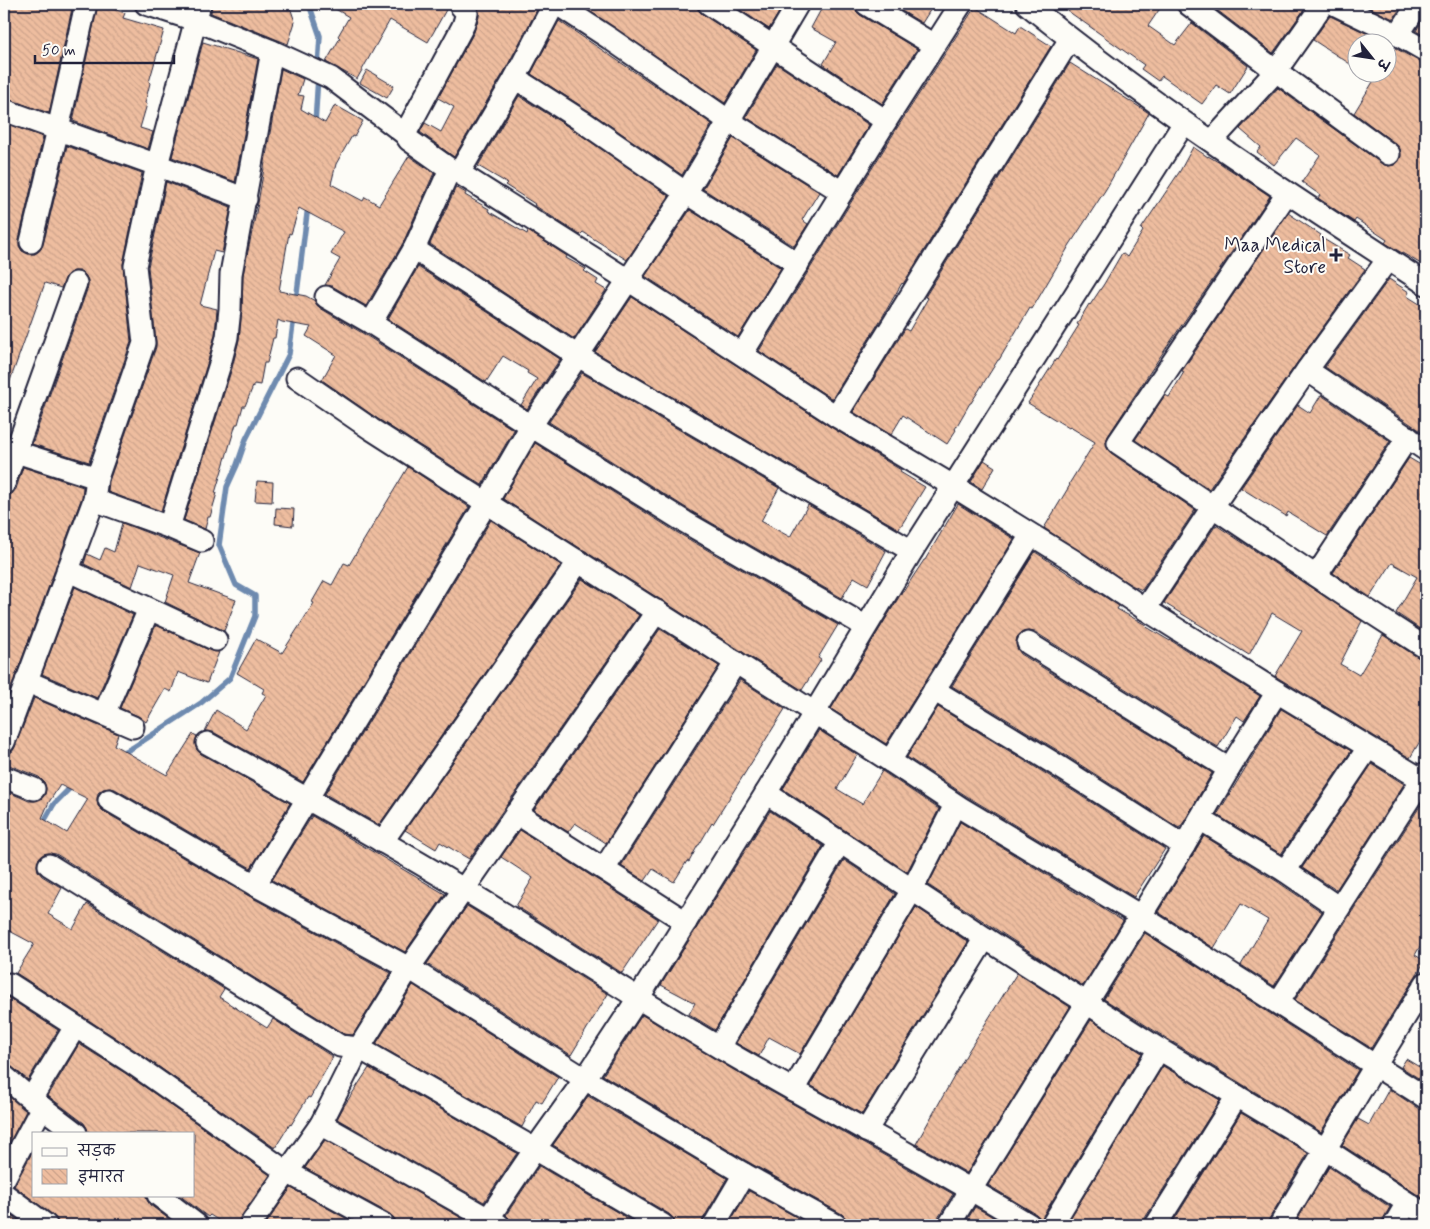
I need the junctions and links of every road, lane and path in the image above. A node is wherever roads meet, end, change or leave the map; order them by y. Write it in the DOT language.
graph roads {
  1 [pos="86,4"];
  2 [pos="146,4"];
  3 [pos="459,4"];
  4 [pos="556,4"];
  5 [pos="709,4"];
  6 [pos="798,4"];
  7 [pos="866,4"];
  8 [pos="961,4"];
  9 [pos="1027,4"];
  10 [pos="1188,4"];
  11 [pos="1323,4"];
  12 [pos="1334,4"];
  13 [pos="1418,4"];
  14 [pos="198,12"];
  15 [pos="1392,32"];
  16 [pos="1398,35"];
  17 [pos="1070,39"];
  18 [pos="934,45"];
  19 [pos="772,47"];
  20 [pos="1426,51"];
  21 [pos="279,54"];
  22 [pos="1276,71"];
  23 [pos="515,78"];
  24 [pos="4,110"];
  25 [pos="729,120"];
  26 [pos="886,121"];
  27 [pos="1184,123"];
  28 [pos="58,129"];
  29 [pos="405,134"];
  30 [pos="1212,141"];
  31 [pos="1389,154"];
  32 [pos="156,165"];
  33 [pos="455,171"];
  34 [pos="842,192"];
  35 [pos="686,193"];
  36 [pos="1287,193"];
  37 [pos="246,199"];
  38 [pos="31,242"];
  39 [pos="414,249"];
  40 [pos="1388,259"];
  41 [pos="798,264"];
  42 [pos="628,280"];
  43 [pos="76,283"];
  44 [pos="1426,284"];
  45 [pos="326,297"];
  46 [pos="371,323"];
  47 [pos="742,354"];
  48 [pos="578,356"];
  49 [pos="1307,370"];
  50 [pos="297,378"];
  51 [pos="836,416"];
  52 [pos="531,426"];
  53 [pos="1408,437"];
  54 [pos="9,450"];
  55 [pos="1426,450"];
  56 [pos="97,478"];
  57 [pos="4,484"];
  58 [pos="953,486"];
  59 [pos="94,500"];
  60 [pos="486,502"];
  61 [pos="1213,506"];
  62 [pos="169,527"];
  63 [pos="1031,535"];
  64 [pos="202,541"];
  65 [pos="912,551"];
  66 [pos="580,561"];
  67 [pos="67,570"];
  68 [pos="1316,576"];
  69 [pos="149,609"];
  70 [pos="1145,609"];
  71 [pos="657,611"];
  72 [pos="866,626"];
  73 [pos="216,640"];
  74 [pos="1028,643"];
  75 [pos="1426,648"];
  76 [pos="736,662"];
  77 [pos="26,681"];
  78 [pos="934,690"];
  79 [pos="1276,692"];
  80 [pos="814,713"];
  81 [pos="104,714"];
  82 [pos="133,727"];
  83 [pos="4,742"];
  84 [pos="207,743"];
  85 [pos="1368,748"];
  86 [pos="890,760"];
  87 [pos="1229,769"];
  88 [pos="4,777"];
  89 [pos="1425,778"];
  90 [pos="34,789"];
  91 [pos="766,793"];
  92 [pos="307,798"];
  93 [pos="108,800"];
  94 [pos="955,805"];
  95 [pos="516,814"];
  96 [pos="1200,819"];
  97 [pos="382,842"];
  98 [pos="840,842"];
  99 [pos="1184,846"];
  100 [pos="49,865"];
  101 [pos="604,869"];
  102 [pos="1285,870"];
  103 [pos="255,885"];
  104 [pos="464,889"];
  105 [pos="912,890"];
  106 [pos="1339,908"];
  107 [pos="1140,916"];
  108 [pos="686,922"];
  109 [pos="984,938"];
  110 [pos="409,968"];
  111 [pos="1426,983"];
  112 [pos="10,984"];
  113 [pos="639,998"];
  114 [pos="1087,1003"];
  115 [pos="1278,1003"];
  116 [pos="75,1026"];
  117 [pos="719,1047"];
  118 [pos="358,1048"];
  119 [pos="1159,1049"];
  120 [pos="1375,1066"];
  121 [pos="4,1076"];
  122 [pos="586,1079"];
  123 [pos="793,1090"];
  124 [pos="1236,1096"];
  125 [pos="1426,1098"];
  126 [pos="37,1103"];
  127 [pos="321,1124"];
  128 [pos="866,1131"];
  129 [pos="75,1132"];
  130 [pos="535,1149"];
  131 [pos="1325,1150"];
  132 [pos="287,1172"];
  133 [pos="744,1174"];
  134 [pos="4,1180"];
  135 [pos="971,1190"];
  136 [pos="4,1194"];
  137 [pos="159,1196"];
  138 [pos="1407,1203"];
  139 [pos="1426,1215"];
  140 [pos="490,1223"];
  141 [pos="46,1225"];
  142 [pos="197,1225"];
  143 [pos="250,1225"];
  144 [pos="384,1225"];
  145 [pos="663,1225"];
  146 [pos="714,1225"];
  147 [pos="836,1225"];
  148 [pos="949,1225"];
  149 [pos="1030,1225"];
  150 [pos="1052,1225"];
  151 [pos="1156,1225"];
  152 [pos="1280,1225"];
  153 [pos="1394,1225"];
  1 -- 28 [label="street"];
  2 -- 14 [label="street"];
  3 -- 29 [label="street"];
  4 -- 23 [label="street"];
  4 -- 25 [label="street"];
  5 -- 19 [label="street"];
  6 -- 19 [label="street"];
  7 -- 18 [label="street"];
  8 -- 18 [label="street"];
  9 -- 17 [label="street"];
  10 -- 22 [label="street"];
  11 -- 22 [label="street"];
  12 -- 15 [label="street"];
  13 -- 16 [label="street"];
  14 -- 21 [label="street"];
  14 -- 32 [label="street"];
  16 -- 20 [label="street"];
  17 -- 27 [label="street"];
  17 -- 51 [label="street"];
  18 -- 26 [label="street"];
  19 -- 25 [label="street"];
  19 -- 26 [label="street"];
  21 -- 29 [label="street"];
  21 -- 37 [label="street"];
  22 -- 30 [label="street"];
  22 -- 31 [label="street"];
  23 -- 33 [label="street"];
  23 -- 35 [label="street"];
  24 -- 28 [label="street"];
  25 -- 34 [label="street"];
  25 -- 35 [label="street"];
  26 -- 34 [label="street"];
  27 -- 30 [label="street"];
  27 -- 58 [label="street"];
  28 -- 32 [label="street"];
  28 -- 38 [label="street"];
  29 -- 33 [label="street"];
  30 -- 36 [label="street"];
  32 -- 37 [label="street"];
  32 -- 56 [label="street"];
  33 -- 39 [label="street"];
  33 -- 42 [label="street"];
  34 -- 41 [label="street"];
  35 -- 41 [label="street"];
  35 -- 42 [label="street"];
  36 -- 40 [label="street"];
  36 -- 61 [label="street"];
  37 -- 62 [label="street"];
  39 -- 46 [label="street"];
  39 -- 48 [label="street"];
  40 -- 44 [label="street"];
  40 -- 49 [label="street"];
  41 -- 47 [label="street"];
  42 -- 47 [label="street"];
  42 -- 48 [label="street"];
  43 -- 54 [label="street"];
  45 -- 46 [label="street"];
  46 -- 52 [label="street"];
  47 -- 51 [label="street"];
  48 -- 52 [label="street"];
  48 -- 65 [label="street"];
  49 -- 53 [label="street"];
  49 -- 61 [label="street"];
  50 -- 60 [label="street"];
  51 -- 58 [label="street"];
  52 -- 60 [label="street"];
  52 -- 72 [label="street"];
  53 -- 55 [label="street"];
  53 -- 68 [label="street"];
  54 -- 56 [label="street"];
  54 -- 57 [label="street"];
  56 -- 59 [label="street"];
  58 -- 63 [label="street"];
  58 -- 65 [label="street"];
  59 -- 62 [label="street"];
  59 -- 67 [label="street"];
  60 -- 66 [label="street"];
  60 -- 92 [label="street"];
  61 -- 68 [label="street"];
  61 -- 70 [label="street"];
  62 -- 64 [label="street"];
  63 -- 70 [label="street"];
  63 -- 78 [label="street"];
  65 -- 72 [label="street"];
  66 -- 71 [label="street"];
  66 -- 97 [label="street"];
  67 -- 69 [label="street"];
  67 -- 77 [label="street"];
  68 -- 75 [label="street"];
  69 -- 73 [label="street"];
  69 -- 81 [label="street"];
  70 -- 79 [label="street"];
  71 -- 76 [label="street"];
  71 -- 95 [label="street"];
  72 -- 80 [label="street"];
  74 -- 87 [label="street"];
  76 -- 80 [label="street"];
  76 -- 101 [label="street"];
  77 -- 81 [label="street"];
  77 -- 83 [label="street"];
  78 -- 86 [label="street"];
  78 -- 99 [label="street"];
  79 -- 85 [label="street"];
  79 -- 87 [label="street"];
  80 -- 86 [label="street"];
  80 -- 91 [label="street"];
  81 -- 82 [label="street"];
  84 -- 92 [label="street"];
  85 -- 89 [label="street"];
  85 -- 102 [label="street"];
  86 -- 94 [label="street"];
  87 -- 96 [label="street"];
  88 -- 90 [label="street"];
  89 -- 106 [label="street"];
  91 -- 98 [label="street"];
  91 -- 108 [label="street"];
  92 -- 97 [label="street"];
  92 -- 103 [label="street"];
  93 -- 103 [label="street"];
  94 -- 105 [label="street"];
  94 -- 107 [label="street"];
  95 -- 101 [label="street"];
  95 -- 104 [label="street"];
  96 -- 99 [label="street"];
  96 -- 102 [label="street"];
  97 -- 104 [label="street"];
  98 -- 105 [label="street"];
  98 -- 117 [label="street"];
  99 -- 107 [label="street"];
  100 -- 118 [label="street"];
  101 -- 108 [label="street"];
  102 -- 106 [label="street"];
  103 -- 110 [label="street"];
  104 -- 110 [label="street"];
  104 -- 113 [label="street"];
  105 -- 109 [label="street"];
  105 -- 123 [label="street"];
  106 -- 115 [label="street"];
  107 -- 114 [label="street"];
  107 -- 115 [label="street"];
  108 -- 113 [label="street"];
  109 -- 114 [label="street"];
  109 -- 128 [label="street"];
  110 -- 118 [label="street"];
  110 -- 122 [label="street"];
  111 -- 120 [label="street"];
  112 -- 116 [label="street"];
  113 -- 117 [label="street"];
  113 -- 122 [label="street"];
  114 -- 119 [label="street"];
  114 -- 135 [label="street"];
  115 -- 120 [label="street"];
  116 -- 126 [label="street"];
  116 -- 132 [label="street"];
  117 -- 123 [label="street"];
  118 -- 127 [label="street"];
  118 -- 130 [label="street"];
  119 -- 124 [label="street"];
  119 -- 150 [label="street"];
  120 -- 125 [label="street"];
  120 -- 131 [label="street"];
  121 -- 126 [label="street"];
  122 -- 130 [label="street"];
  122 -- 133 [label="street"];
  123 -- 128 [label="street"];
  124 -- 131 [label="street"];
  124 -- 151 [label="street"];
  126 -- 129 [label="street"];
  126 -- 134 [label="street"];
  127 -- 132 [label="street"];
  127 -- 140 [label="street"];
  128 -- 135 [label="street"];
  130 -- 140 [label="street"];
  130 -- 145 [label="street"];
  131 -- 138 [label="street"];
  131 -- 152 [label="street"];
  132 -- 143 [label="street"];
  132 -- 144 [label="street"];
  133 -- 146 [label="street"];
  133 -- 147 [label="street"];
  135 -- 148 [label="street"];
  135 -- 149 [label="street"];
  136 -- 141 [label="street"];
  137 -- 142 [label="street"];
  138 -- 139 [label="street"];
  138 -- 153 [label="street"];
}
